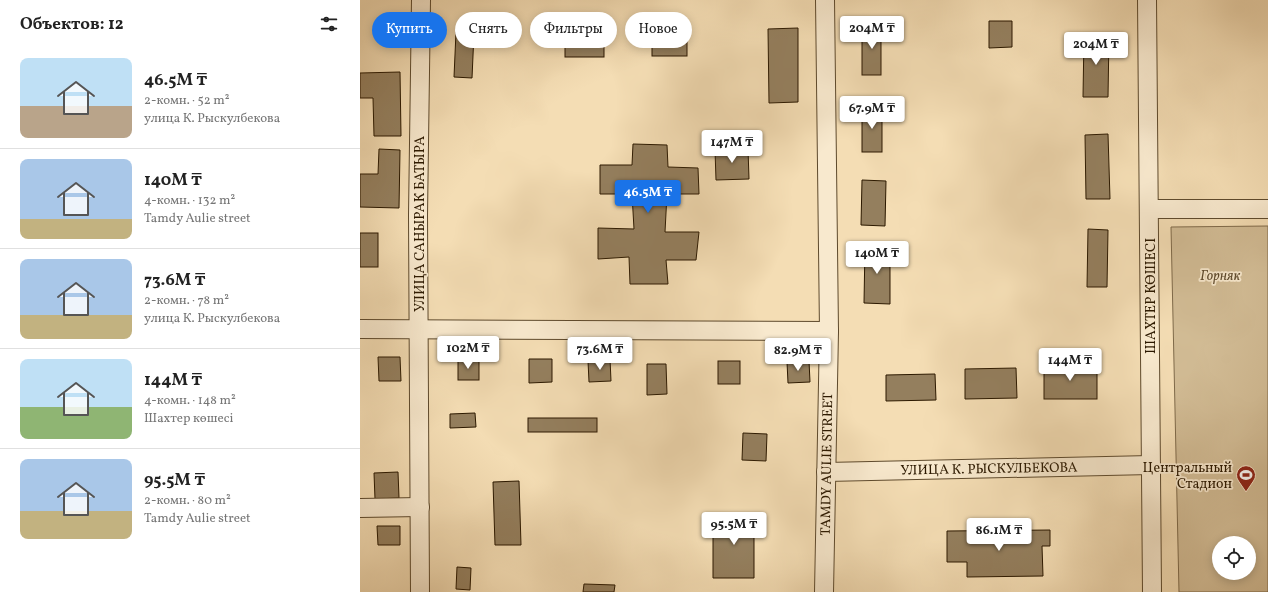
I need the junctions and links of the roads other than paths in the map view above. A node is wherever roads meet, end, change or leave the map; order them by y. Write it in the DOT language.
graph roads {
  1 [pos="421,0"];
  2 [pos="825,0"];
  3 [pos="1147,0"];
  4 [pos="1149,209"];
  5 [pos="1268,210"];
  6 [pos="360,329"];
  7 [pos="419,329"];
  8 [pos="829,331"];
  9 [pos="1151,465"];
  10 [pos="826,472"];
  11 [pos="420,507"];
  12 [pos="360,508"];
  13 [pos="420,592"];
  14 [pos="824,592"];
  15 [pos="1152,592"];
  1 -- 7 [label="street, УЛИЦА САНЫРАК БАТЫРА"];
  2 -- 8 [label="street, TAMDY AULIE STREET"];
  3 -- 4 [label="street, ШАХТЕР КӨШЕСІ"];
  4 -- 5 [label="street"];
  4 -- 9 [label="street, ШАХТЕР КӨШЕСІ"];
  6 -- 7 [label="street"];
  7 -- 8 [label="street"];
  7 -- 11 [label="street, УЛИЦА САНЫРАК БАТЫРА"];
  8 -- 10 [label="street, TAMDY AULIE STREET"];
  9 -- 10 [label="street, УЛИЦА К. РЫСКУЛБЕКОВА"];
  9 -- 15 [label="street, ШАХТЕР КӨШЕСІ"];
  10 -- 14 [label="street, TAMDY AULIE STREET"];
  11 -- 12 [label="street"];
  11 -- 13 [label="street, УЛИЦА САНЫРАК БАТЫРА"];
}
